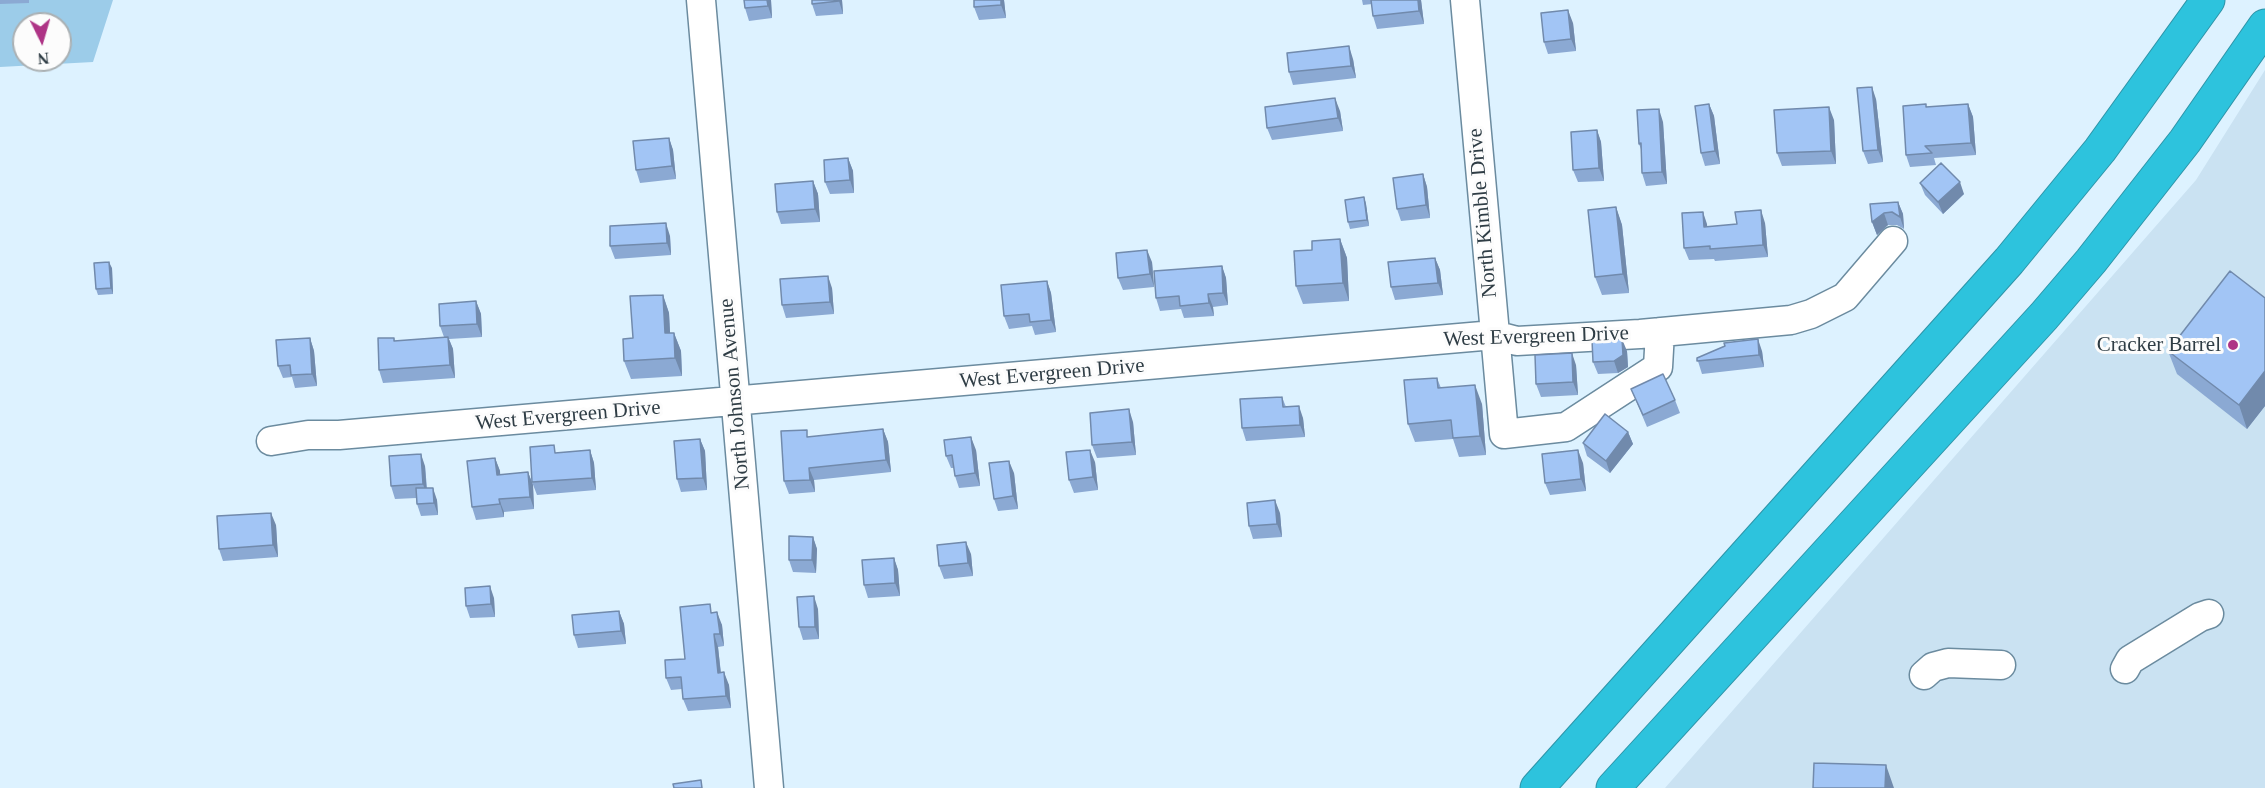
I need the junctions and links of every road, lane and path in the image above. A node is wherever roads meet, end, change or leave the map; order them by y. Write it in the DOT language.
graph roads {
  1 [pos="701,0"];
  2 [pos="1465,0"];
  3 [pos="2208,0"];
  4 [pos="2265,26"];
  5 [pos="1893,241"];
  6 [pos="1660,332"];
  7 [pos="1494,335"];
  8 [pos="736,401"];
  9 [pos="271,441"];
  10 [pos="2209,614"];
  11 [pos="2001,664"];
  12 [pos="2124,669"];
  13 [pos="1924,675"];
  14 [pos="769,788"];
  15 [pos="1537,788"];
  16 [pos="1613,788"];
  1 -- 8 [label="street, North Johnson Avenue"];
  2 -- 7 [label="street, North Kimble Drive"];
  3 -- 15 [label="highway"];
  4 -- 16 [label="highway"];
  5 -- 6 [label="street, West Evergreen Drive"];
  6 -- 7 [label="street, West Evergreen Drive"];
  6 -- 7 [label="street, North Kimble Drive"];
  7 -- 8 [label="street, West Evergreen Drive"];
  8 -- 9 [label="street, West Evergreen Drive"];
  8 -- 14 [label="street, North Johnson Avenue"];
  10 -- 12 [label="street"];
  11 -- 13 [label="street"];
}
